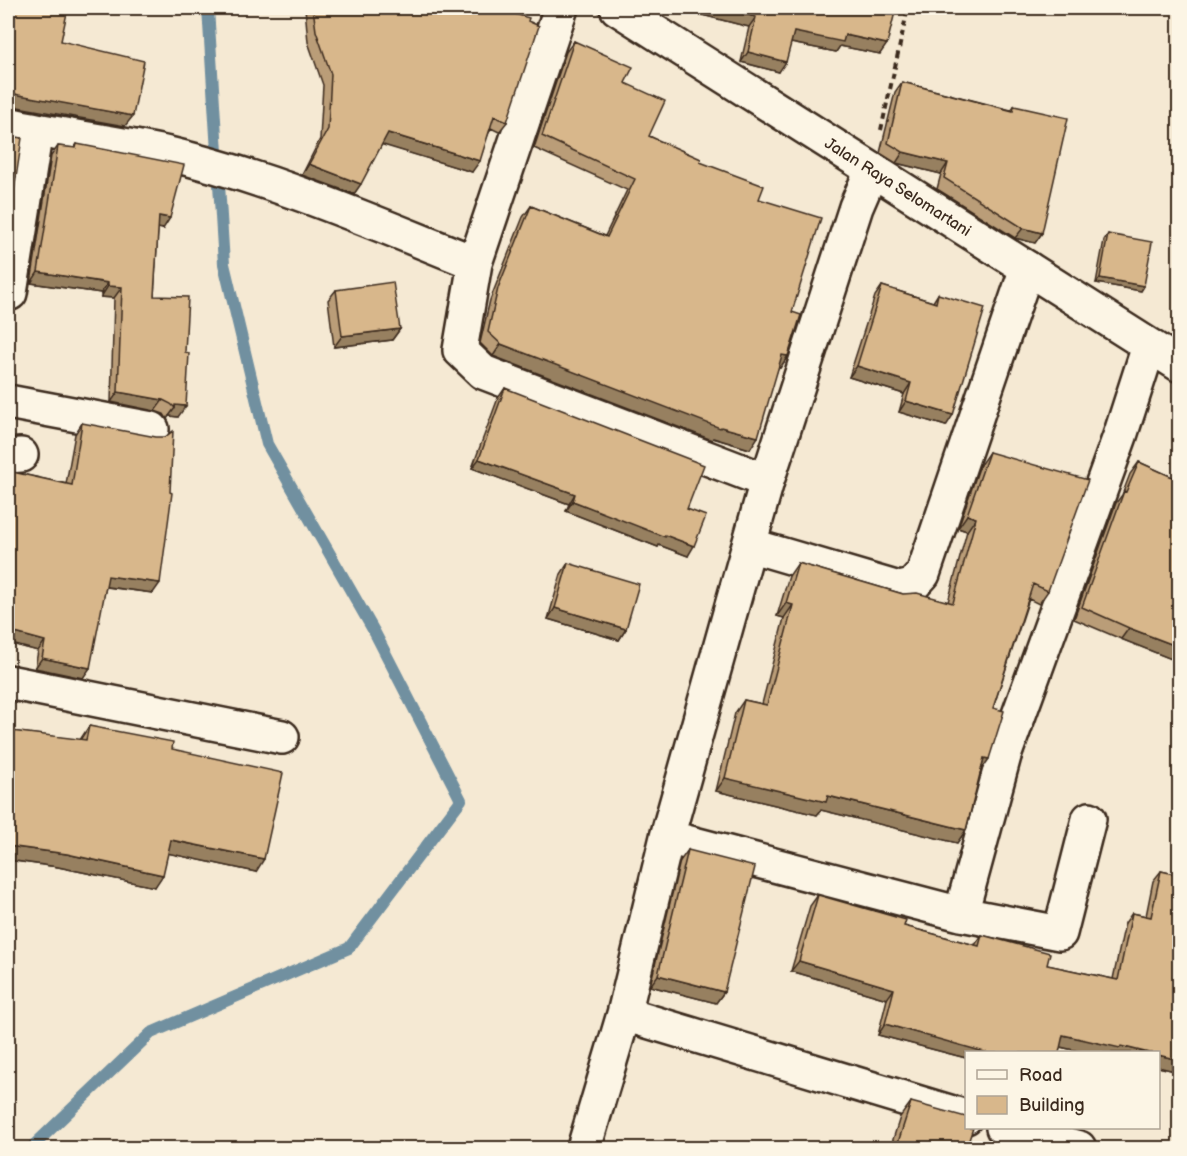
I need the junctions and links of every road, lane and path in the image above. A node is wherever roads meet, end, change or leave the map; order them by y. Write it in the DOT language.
graph roads {
  1 [pos="561,8"];
  2 [pos="617,8"];
  3 [pos="908,8"];
  4 [pos="22,127"];
  5 [pos="872,170"];
  6 [pos="475,263"];
  7 [pos="1027,268"];
  8 [pos="10,293"];
  9 [pos="1149,346"];
  10 [pos="1179,365"];
  11 [pos="8,402"];
  12 [pos="152,429"];
  13 [pos="767,481"];
  14 [pos="749,545"];
  15 [pos="8,682"];
  16 [pos="282,737"];
  17 [pos="1089,819"];
  18 [pos="667,837"];
  19 [pos="961,914"];
  20 [pos="624,1014"];
  21 [pos="965,1117"];
  22 [pos="1007,1129"];
  23 [pos="584,1149"];
  24 [pos="1079,1149"];
  1 -- 6 [label="street"];
  2 -- 5 [label="street, Jalan Raya Selomartani"];
  3 -- 5 [label="path"];
  4 -- 6 [label="street"];
  4 -- 8 [label="street"];
  5 -- 7 [label="street, Jalan Raya Selomartani"];
  5 -- 13 [label="street"];
  6 -- 13 [label="street"];
  7 -- 9 [label="street, Jalan Raya Selomartani"];
  7 -- 14 [label="street"];
  9 -- 10 [label="street, Jalan Raya Selomartani"];
  9 -- 19 [label="street"];
  11 -- 12 [label="street"];
  13 -- 14 [label="street"];
  14 -- 18 [label="street"];
  15 -- 16 [label="street"];
  17 -- 19 [label="street"];
  18 -- 19 [label="street"];
  18 -- 20 [label="street"];
  20 -- 21 [label="street"];
  20 -- 23 [label="street"];
  22 -- 24 [label="street"];
}
